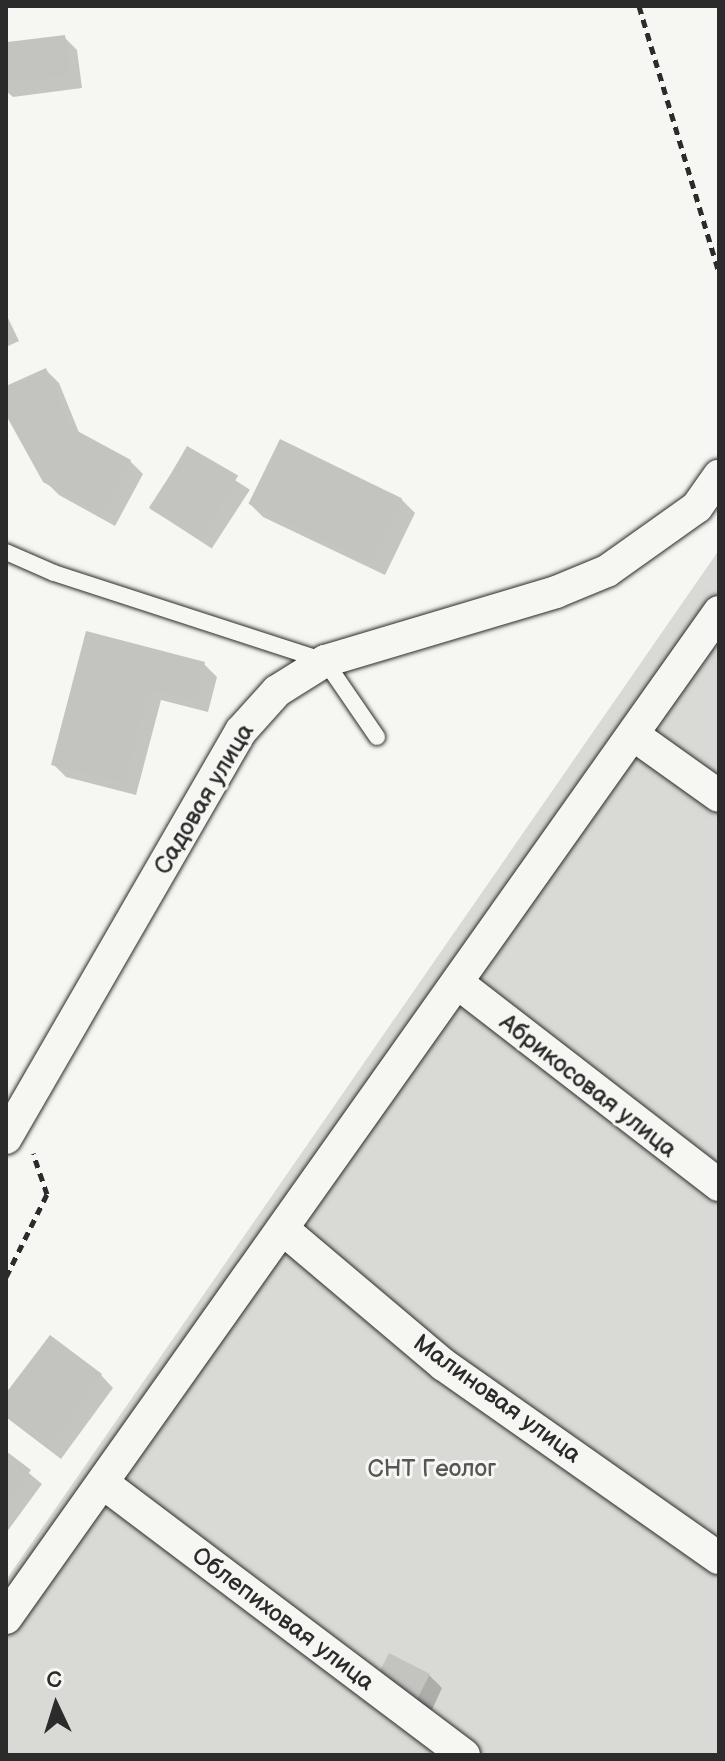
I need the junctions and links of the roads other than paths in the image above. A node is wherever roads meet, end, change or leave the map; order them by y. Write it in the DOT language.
graph roads {
  1 [pos="719,476"];
  2 [pos="6,552"];
  3 [pos="719,612"];
  4 [pos="325,661"];
  5 [pos="635,736"];
  6 [pos="377,737"];
  7 [pos="719,796"];
  8 [pos="459,984"];
  9 [pos="10,1124"];
  10 [pos="719,1185"];
  11 [pos="284,1230"];
  12 [pos="103,1483"];
  13 [pos="719,1558"];
  14 [pos="6,1618"];
  15 [pos="464,1755"];
  1 -- 4 [label="street, Садовая улица"];
  2 -- 4 [label="lane"];
  3 -- 5 [label="street"];
  4 -- 6 [label="lane"];
  4 -- 9 [label="street, Садовая улица"];
  5 -- 7 [label="street"];
  5 -- 8 [label="street"];
  8 -- 10 [label="street, Абрикосовая улица"];
  8 -- 11 [label="street"];
  11 -- 12 [label="street"];
  11 -- 13 [label="street, Малиновая улица"];
  12 -- 14 [label="street"];
  12 -- 15 [label="street, Облепиховая улица"];
}
